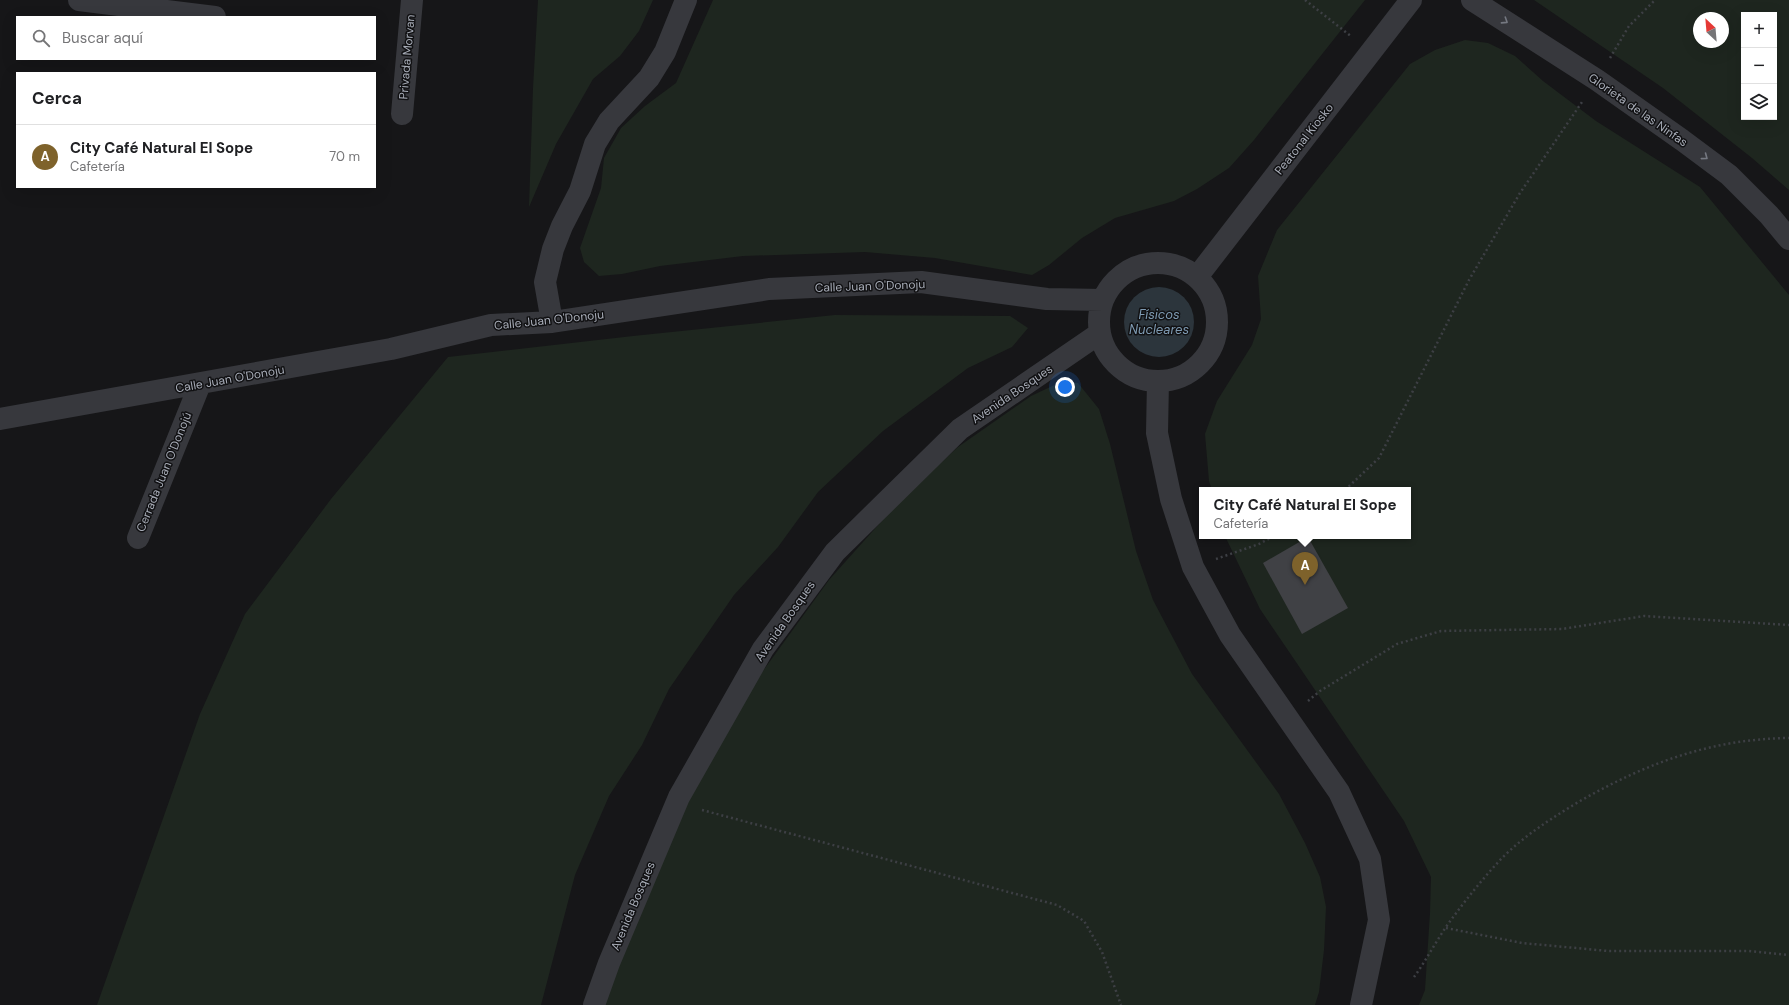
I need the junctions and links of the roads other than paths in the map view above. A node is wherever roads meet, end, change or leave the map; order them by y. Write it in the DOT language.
graph roads {
  1 [pos="79,0"];
  2 [pos="412,0"];
  3 [pos="686,0"];
  4 [pos="1411,0"];
  5 [pos="1472,0"];
  6 [pos="207,16"];
  7 [pos="402,114"];
  8 [pos="1789,239"];
  9 [pos="1197,277"];
  10 [pos="1103,300"];
  11 [pos="552,322"];
  12 [pos="1100,333"];
  13 [pos="1158,381"];
  14 [pos="200,384"];
  15 [pos="0,419"];
  16 [pos="138,538"];
  17 [pos="594,1005"];
  18 [pos="1361,1005"];
  1 -- 6 [label="street"];
  2 -- 7 [label="street, Privada Morvan"];
  3 -- 11 [label="street"];
  4 -- 9 [label="street, Peatonal Kiosko"];
  5 -- 8 [label="street, Glorieta de las Ninfas, one-way"];
  9 -- 10 [label="street"];
  9 -- 13 [label="street"];
  10 -- 11 [label="street, Calle Juan O'Donoju"];
  10 -- 12 [label="street"];
  11 -- 14 [label="street, Calle Juan O'Donoju"];
  12 -- 13 [label="street"];
  12 -- 17 [label="street, Avenida Bosques"];
  13 -- 18 [label="street"];
  14 -- 15 [label="street, Calle Juan O'Donoju"];
  14 -- 16 [label="street, Cerrada Juan O'Donojú"];
}
